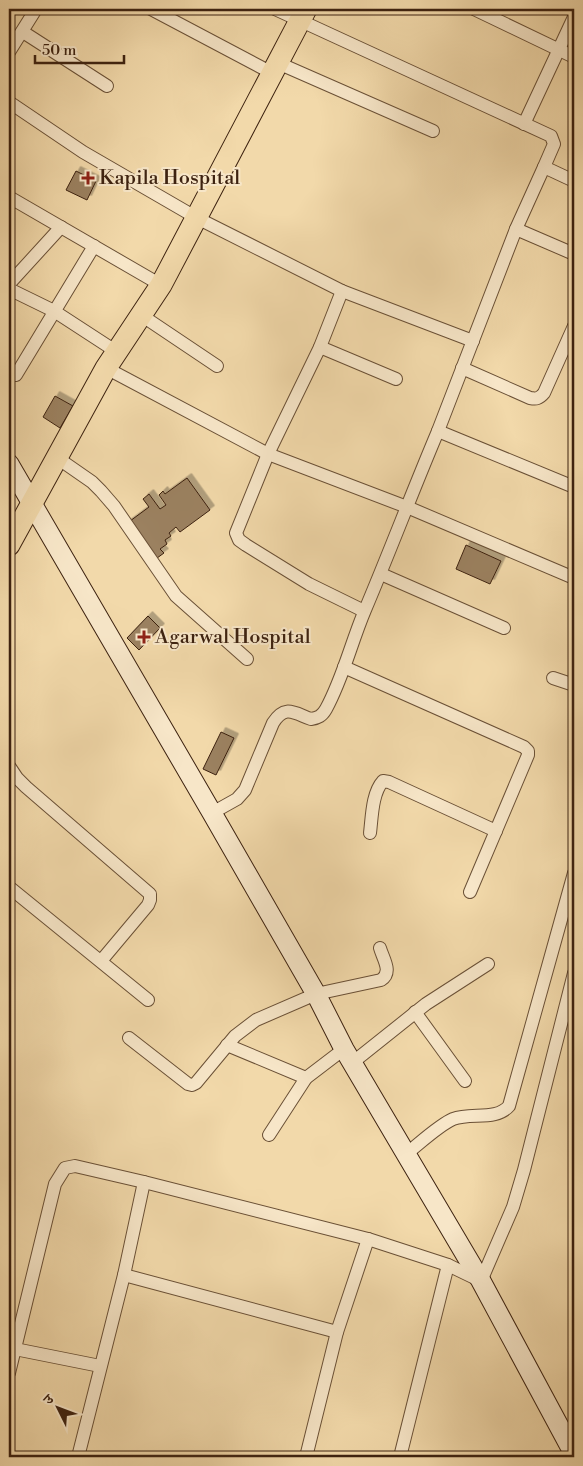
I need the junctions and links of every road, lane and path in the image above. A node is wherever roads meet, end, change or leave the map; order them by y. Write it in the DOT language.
graph roads {
  1 [pos="36,9"];
  2 [pos="151,9"];
  3 [pos="275,9"];
  4 [pos="474,9"];
  5 [pos="303,15"];
  6 [pos="574,18"];
  7 [pos="23,32"];
  8 [pos="559,50"];
  9 [pos="9,52"];
  10 [pos="574,57"];
  11 [pos="275,68"];
  12 [pos="107,86"];
  13 [pos="9,102"];
  14 [pos="524,124"];
  15 [pos="433,131"];
  16 [pos="544,166"];
  17 [pos="574,181"];
  18 [pos="10,198"];
  19 [pos="197,218"];
  20 [pos="61,227"];
  21 [pos="516,229"];
  22 [pos="94,246"];
  23 [pos="574,254"];
  24 [pos="9,284"];
  25 [pos="161,285"];
  26 [pos="9,289"];
  27 [pos="342,291"];
  28 [pos="54,311"];
  29 [pos="142,315"];
  30 [pos="574,326"];
  31 [pos="473,340"];
  32 [pos="320,347"];
  33 [pos="111,360"];
  34 [pos="217,366"];
  35 [pos="462,368"];
  36 [pos="16,375"];
  37 [pos="396,379"];
  38 [pos="438,430"];
  39 [pos="268,454"];
  40 [pos="56,457"];
  41 [pos="9,464"];
  42 [pos="574,487"];
  43 [pos="32,503"];
  44 [pos="407,507"];
  45 [pos="9,545"];
  46 [pos="381,574"];
  47 [pos="574,578"];
  48 [pos="364,612"];
  49 [pos="504,628"];
  50 [pos="247,659"];
  51 [pos="344,667"];
  52 [pos="552,678"];
  53 [pos="574,685"];
  54 [pos="9,766"];
  55 [pos="212,813"];
  56 [pos="496,831"];
  57 [pos="370,833"];
  58 [pos="574,874"];
  59 [pos="9,887"];
  60 [pos="470,892"];
  61 [pos="380,948"];
  62 [pos="101,961"];
  63 [pos="488,964"];
  64 [pos="574,973"];
  65 [pos="316,994"];
  66 [pos="148,1000"];
  67 [pos="415,1012"];
  68 [pos="129,1038"];
  69 [pos="227,1045"];
  70 [pos="348,1056"];
  71 [pos="306,1078"];
  72 [pos="465,1081"];
  73 [pos="269,1135"];
  74 [pos="406,1154"];
  75 [pos="144,1182"];
  76 [pos="368,1239"];
  77 [pos="448,1264"];
  78 [pos="124,1275"];
  79 [pos="481,1281"];
  80 [pos="338,1332"];
  81 [pos="15,1349"];
  82 [pos="100,1366"];
  83 [pos="9,1373"];
  84 [pos="574,1454"];
  85 [pos="78,1457"];
  86 [pos="306,1457"];
  87 [pos="400,1457"];
  1 -- 7 [label="street"];
  2 -- 11 [label="street"];
  3 -- 5 [label="street"];
  4 -- 8 [label="street"];
  5 -- 11 [label="main road"];
  5 -- 14 [label="street"];
  6 -- 8 [label="street"];
  7 -- 9 [label="street"];
  7 -- 12 [label="street"];
  8 -- 10 [label="street"];
  8 -- 14 [label="street"];
  11 -- 15 [label="street"];
  11 -- 19 [label="main road"];
  13 -- 19 [label="street"];
  14 -- 16 [label="street"];
  16 -- 17 [label="street"];
  16 -- 21 [label="street"];
  18 -- 20 [label="street"];
  19 -- 25 [label="main road"];
  19 -- 27 [label="street"];
  20 -- 22 [label="street"];
  20 -- 24 [label="street"];
  21 -- 23 [label="street"];
  21 -- 31 [label="street"];
  22 -- 25 [label="street"];
  22 -- 28 [label="street"];
  25 -- 29 [label="main road"];
  26 -- 28 [label="street"];
  27 -- 31 [label="street"];
  27 -- 32 [label="street"];
  28 -- 33 [label="street"];
  28 -- 36 [label="street"];
  29 -- 33 [label="main road"];
  29 -- 34 [label="street"];
  30 -- 35 [label="street"];
  31 -- 35 [label="street"];
  32 -- 37 [label="street"];
  32 -- 39 [label="street"];
  33 -- 39 [label="street"];
  33 -- 40 [label="main road"];
  35 -- 38 [label="street"];
  38 -- 42 [label="street"];
  38 -- 44 [label="street"];
  39 -- 44 [label="street"];
  39 -- 48 [label="street"];
  40 -- 43 [label="main road"];
  40 -- 50 [label="street"];
  41 -- 43 [label="main road"];
  43 -- 45 [label="main road"];
  43 -- 55 [label="main road"];
  44 -- 46 [label="street"];
  44 -- 47 [label="street"];
  46 -- 48 [label="street"];
  46 -- 49 [label="street"];
  48 -- 51 [label="street"];
  51 -- 55 [label="street"];
  51 -- 56 [label="street"];
  52 -- 53 [label="street"];
  54 -- 62 [label="street"];
  55 -- 65 [label="main road"];
  56 -- 57 [label="street"];
  56 -- 60 [label="street"];
  58 -- 74 [label="street"];
  59 -- 62 [label="street"];
  61 -- 65 [label="street"];
  62 -- 66 [label="street"];
  63 -- 67 [label="street"];
  64 -- 79 [label="street"];
  65 -- 69 [label="street"];
  65 -- 70 [label="main road"];
  67 -- 70 [label="street"];
  67 -- 72 [label="street"];
  68 -- 69 [label="street"];
  69 -- 71 [label="street"];
  70 -- 71 [label="street"];
  70 -- 74 [label="main road"];
  71 -- 73 [label="street"];
  74 -- 79 [label="main road"];
  75 -- 76 [label="street"];
  75 -- 78 [label="street"];
  75 -- 81 [label="street"];
  76 -- 77 [label="street"];
  76 -- 80 [label="street"];
  77 -- 79 [label="street"];
  77 -- 87 [label="street"];
  78 -- 80 [label="street"];
  78 -- 82 [label="street"];
  79 -- 84 [label="main road"];
  80 -- 86 [label="street"];
  81 -- 82 [label="street"];
  81 -- 83 [label="street"];
  82 -- 85 [label="street"];
}
